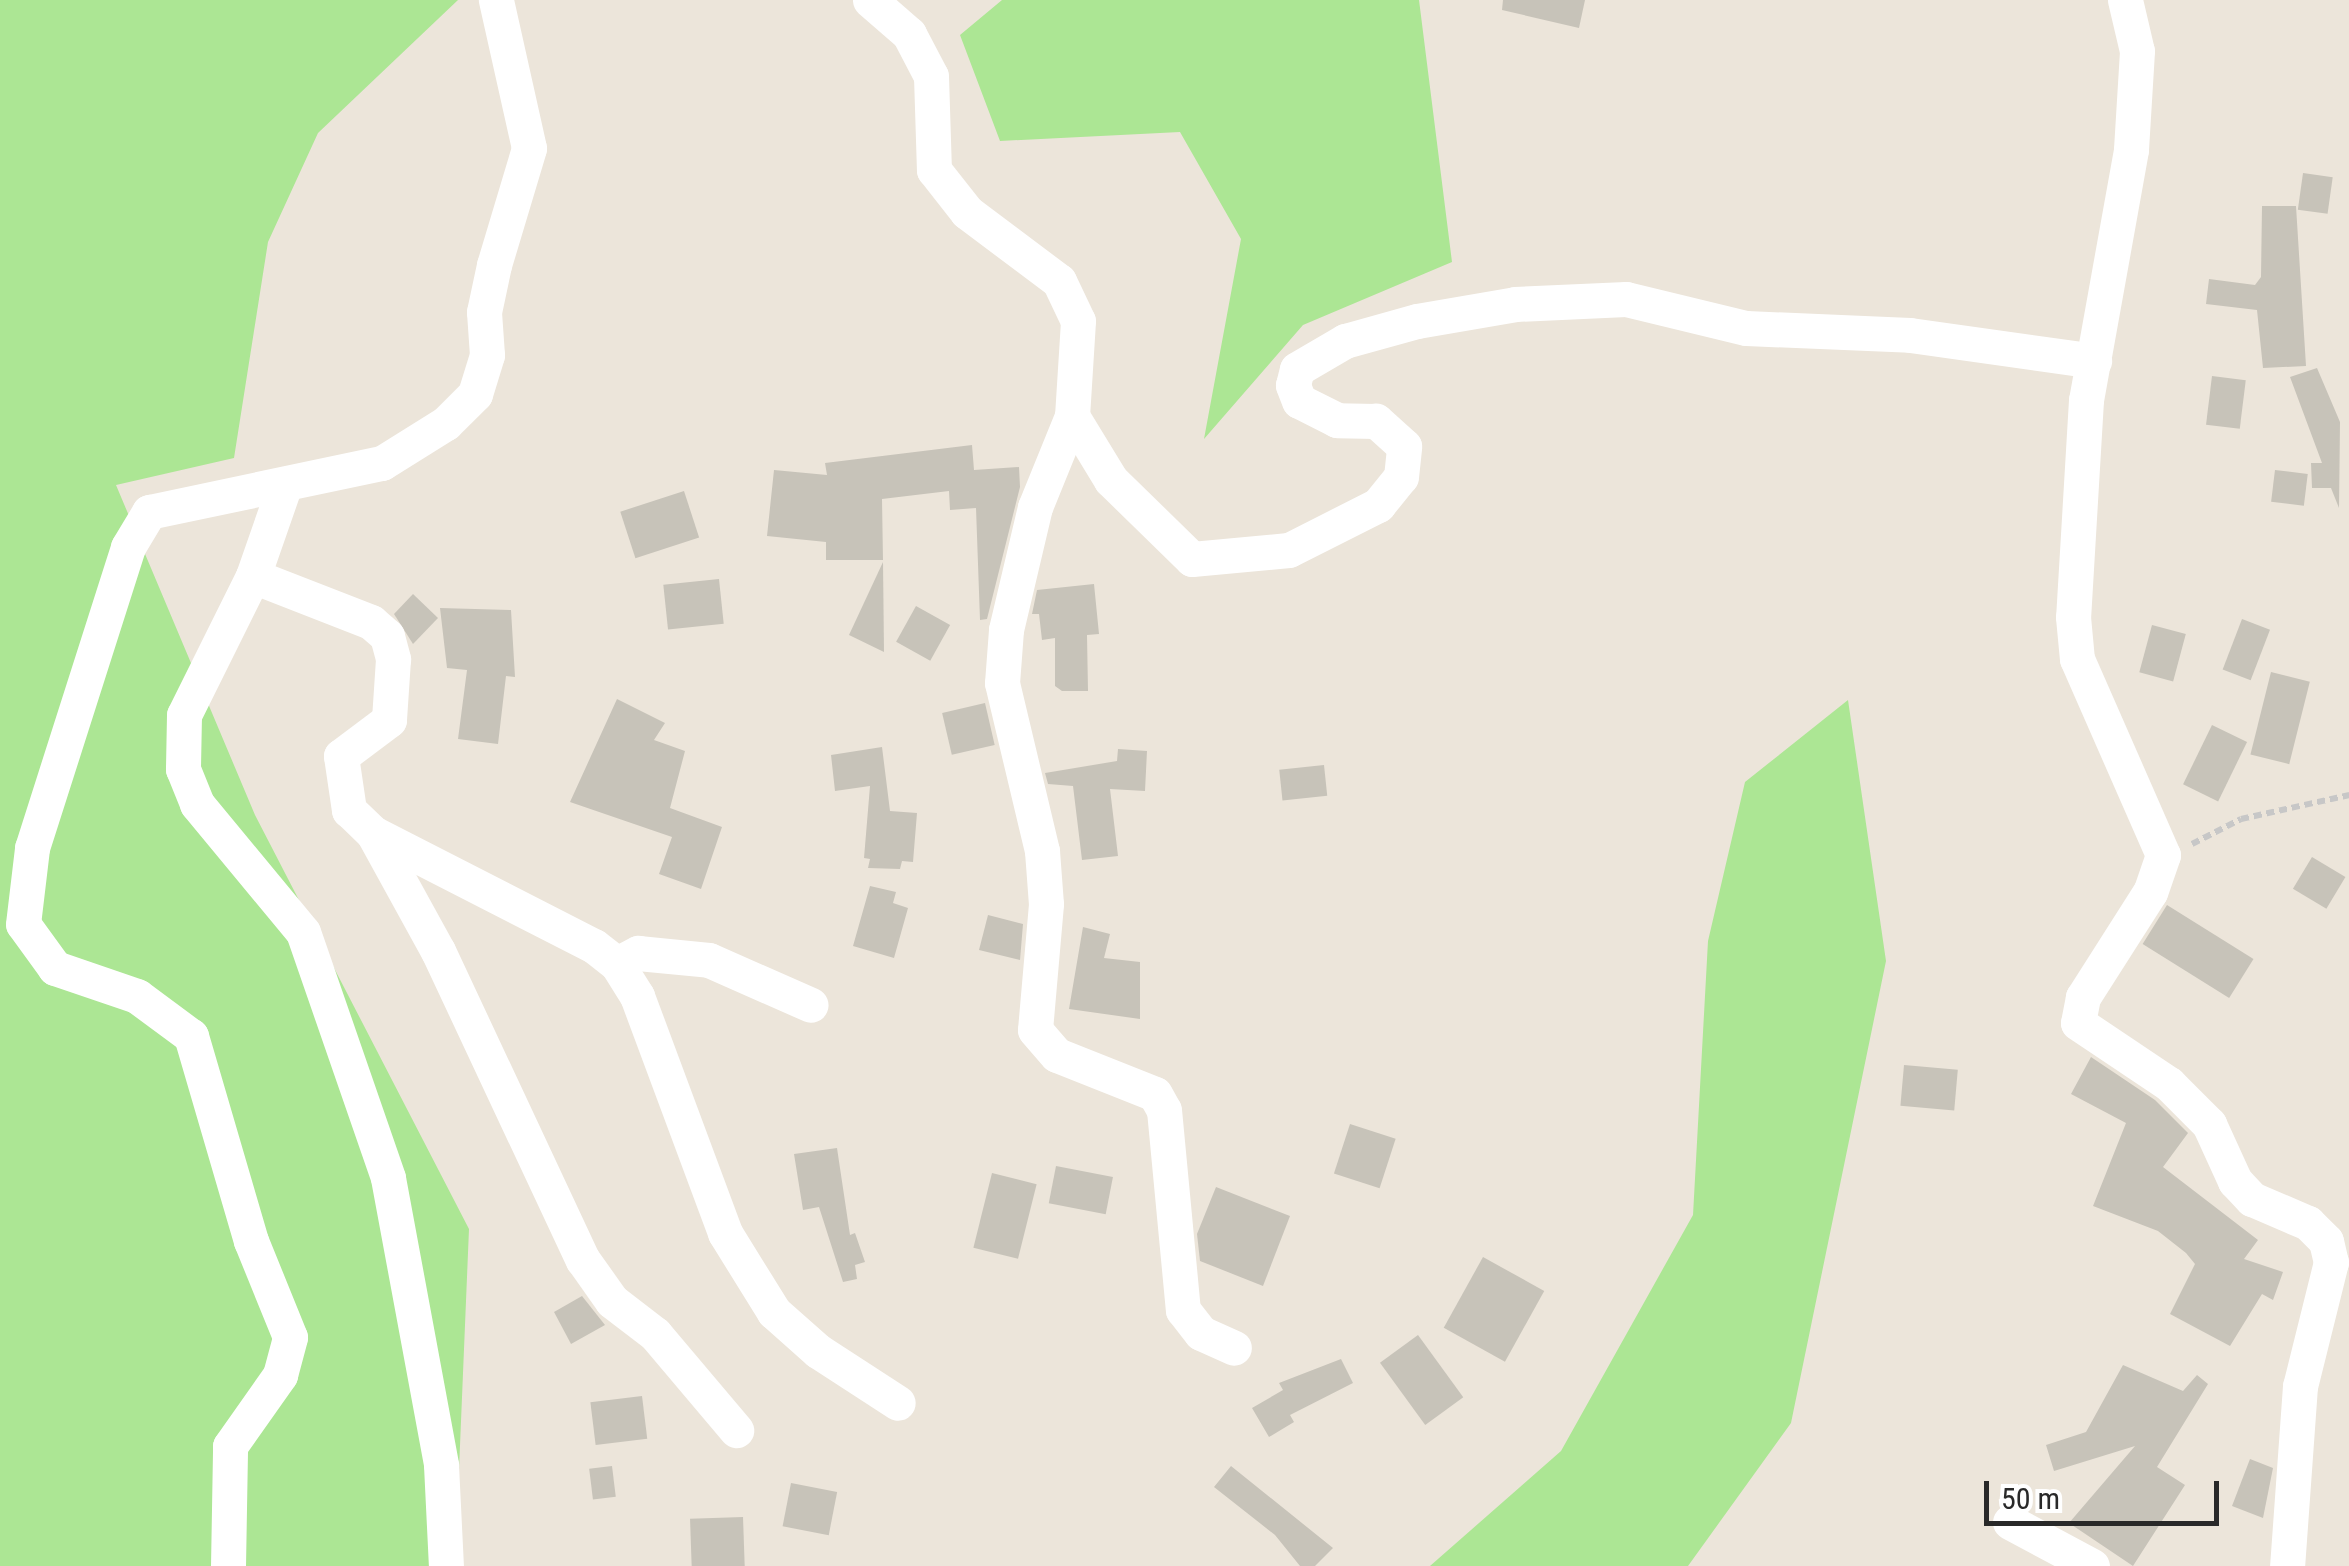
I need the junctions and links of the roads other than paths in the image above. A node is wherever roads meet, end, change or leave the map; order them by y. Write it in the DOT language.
graph roads {
  1 [pos="496,0"];
  2 [pos="870,0"];
  3 [pos="2125,0"];
  4 [pos="2094,361"];
  5 [pos="1072,416"];
  6 [pos="284,487"];
  7 [pos="253,576"];
  8 [pos="373,833"];
  9 [pos="617,964"];
  10 [pos="811,1005"];
  11 [pos="1234,1348"];
  12 [pos="898,1403"];
  13 [pos="736,1430"];
  14 [pos="2010,1522"];
  15 [pos="228,1566"];
  16 [pos="446,1566"];
  17 [pos="2092,1566"];
  18 [pos="2287,1566"];
  1 -- 6 [label="street"];
  2 -- 5 [label="street"];
  3 -- 4 [label="street"];
  4 -- 5 [label="street"];
  4 -- 18 [label="street"];
  5 -- 11 [label="street"];
  6 -- 7 [label="street"];
  6 -- 15 [label="street"];
  7 -- 8 [label="street"];
  7 -- 16 [label="street"];
  8 -- 9 [label="street"];
  8 -- 13 [label="street"];
  9 -- 10 [label="street"];
  9 -- 12 [label="street"];
  14 -- 17 [label="street"];
}
